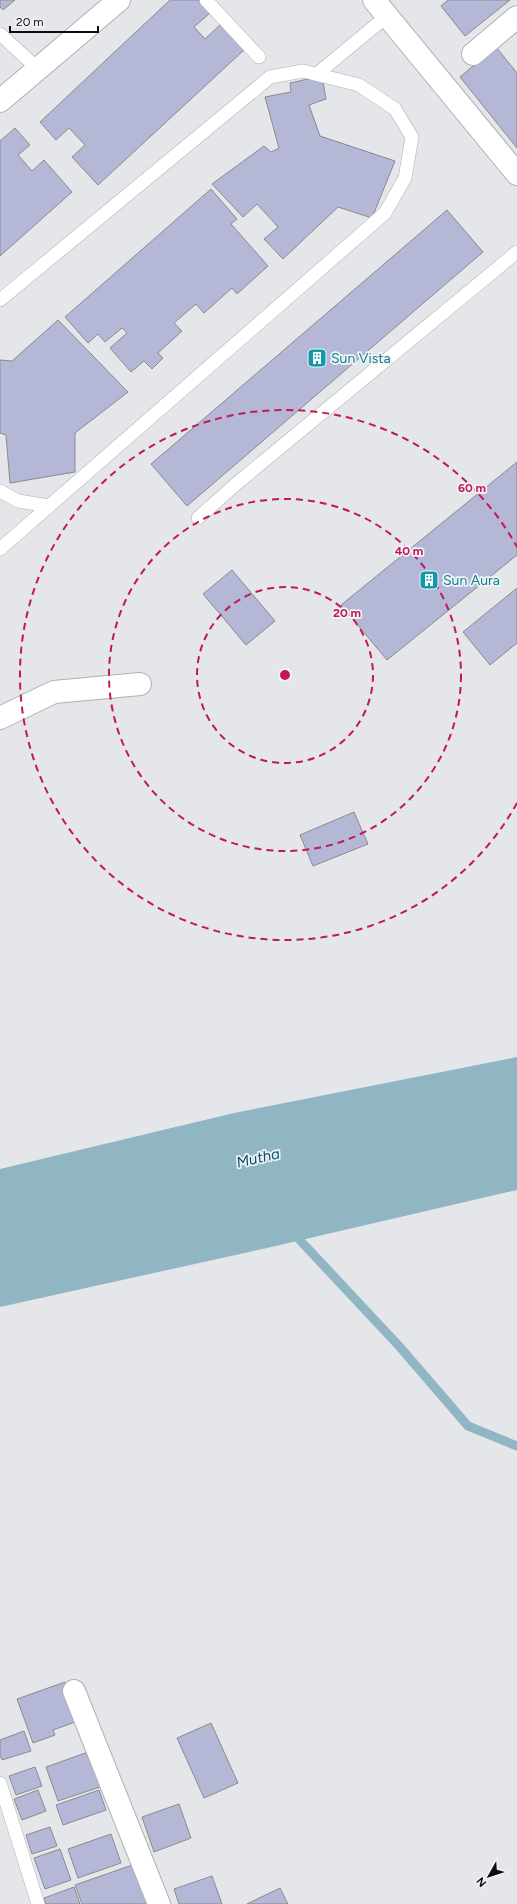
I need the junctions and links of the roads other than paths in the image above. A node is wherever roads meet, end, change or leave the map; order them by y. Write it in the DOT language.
graph roads {
  1 [pos="119,0"];
  2 [pos="206,0"];
  3 [pos="380,8"];
  4 [pos="516,19"];
  5 [pos="0,34"];
  6 [pos="473,54"];
  7 [pos="259,56"];
  8 [pos="38,69"];
  9 [pos="317,74"];
  10 [pos="0,102"];
  11 [pos="517,174"];
  12 [pos="517,252"];
  13 [pos="0,300"];
  14 [pos="0,491"];
  15 [pos="49,506"];
  16 [pos="198,518"];
  17 [pos="0,549"];
  18 [pos="140,684"];
  19 [pos="0,718"];
  20 [pos="74,1691"];
  21 [pos="0,1783"];
  22 [pos="38,1904"];
  23 [pos="159,1904"];
  1 -- 8 [label="street"];
  2 -- 7 [label="lane"];
  3 -- 9 [label="lane"];
  3 -- 11 [label="street"];
  4 -- 6 [label="street"];
  5 -- 8 [label="lane"];
  8 -- 10 [label="street"];
  9 -- 13 [label="lane"];
  9 -- 15 [label="lane"];
  12 -- 16 [label="lane"];
  14 -- 15 [label="lane"];
  15 -- 17 [label="lane"];
  18 -- 19 [label="street"];
  20 -- 23 [label="street"];
  21 -- 22 [label="lane"];
}
